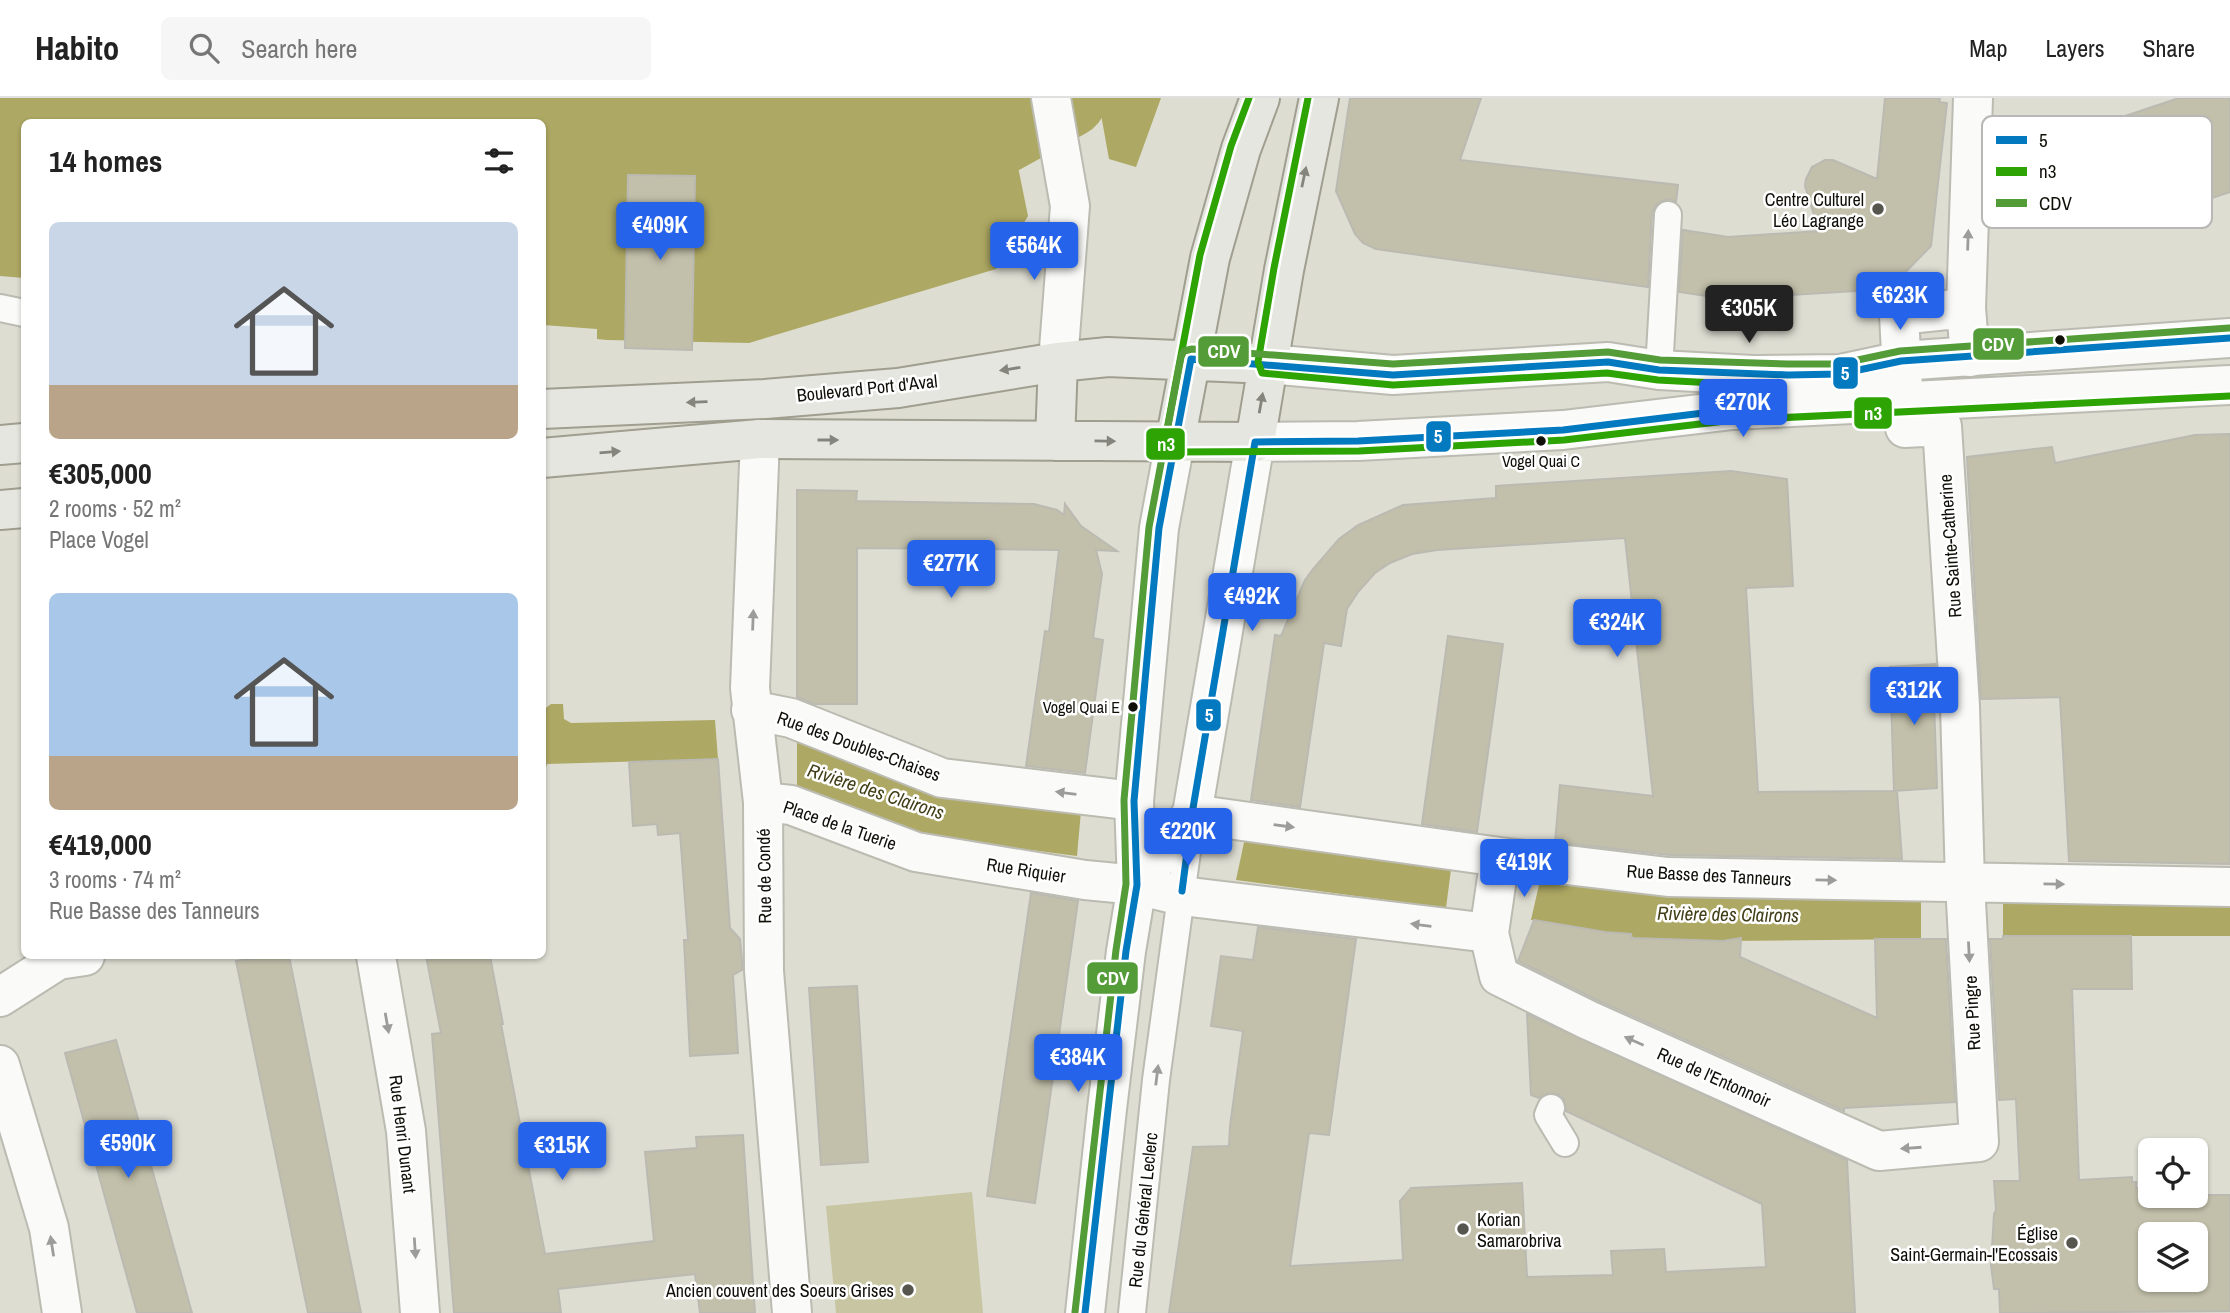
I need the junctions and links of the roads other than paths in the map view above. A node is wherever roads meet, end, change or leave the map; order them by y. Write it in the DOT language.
graph roads {
  1 [pos="1051,98"];
  2 [pos="1261,98"];
  3 [pos="1319,98"];
  4 [pos="1973,98"];
  5 [pos="1668,215"];
  6 [pos="0,308"];
  7 [pos="1966,308"];
  8 [pos="21,312"];
  9 [pos="2230,338"];
  10 [pos="1970,357"];
  11 [pos="1191,359"];
  12 [pos="1058,362"];
  13 [pos="1901,362"];
  14 [pos="1268,364"];
  15 [pos="1659,370"];
  16 [pos="2230,385"];
  17 [pos="1904,402"];
  18 [pos="546,409"];
  19 [pos="760,439"];
  20 [pos="1055,441"];
  21 [pos="1175,442"];
  22 [pos="1255,442"];
  23 [pos="21,443"];
  24 [pos="0,445"];
  25 [pos="546,458"];
  26 [pos="21,508"];
  27 [pos="0,510"];
  28 [pos="751,699"];
  29 [pos="763,802"];
  30 [pos="1134,802"];
  31 [pos="1192,814"];
  32 [pos="916,852"];
  33 [pos="1500,857"];
  34 [pos="1965,883"];
  35 [pos="1137,885"];
  36 [pos="2230,887"];
  37 [pos="1182,896"];
  38 [pos="1489,933"];
  39 [pos="65,959"];
  40 [pos="377,959"];
  41 [pos="0,997"];
  42 [pos="0,1065"];
  43 [pos="1551,1108"];
  44 [pos="1979,1142"];
  45 [pos="1565,1143"];
  46 [pos="62,1313"];
  47 [pos="420,1313"];
  48 [pos="792,1313"];
  49 [pos="1085,1313"];
  50 [pos="1132,1313"];
  1 -- 12 [label="street"];
  2 -- 11 [label="main road"];
  14 -- 3 [label="main road, one-way"];
  7 -- 4 [label="street, one-way"];
  5 -- 15 [label="lane"];
  6 -- 8 [label="lane"];
  7 -- 10 [label="street"];
  7 -- 13 [label="street, Rue Sainte-Catherine"];
  9 -- 10 [label="street"];
  10 -- 13 [label="street"];
  11 -- 12 [label="main road, Boulevard Port d'Aval"];
  11 -- 14 [label="main road, Boulevard Port d'Aval"];
  11 -- 21 [label="main road"];
  12 -- 18 [label="main road, Boulevard Port d'Aval, one-way"];
  12 -- 20 [label="main road"];
  13 -- 15 [label="street"];
  13 -- 17 [label="street, Rue Sainte-Catherine"];
  14 -- 15 [label="street"];
  22 -- 14 [label="main road, one-way"];
  16 -- 17 [label="street"];
  17 -- 22 [label="street"];
  17 -- 34 [label="street, Rue Sainte-Catherine"];
  19 -- 20 [label="main road, one-way"];
  25 -- 19 [label="main road, one-way"];
  28 -- 19 [label="street, Rue de Condé, one-way"];
  20 -- 21 [label="main road, one-way"];
  21 -- 22 [label="main road"];
  21 -- 30 [label="street"];
  22 -- 31 [label="street, Rue du Général Leclerc"];
  23 -- 24 [label="main road"];
  26 -- 27 [label="main road"];
  28 -- 29 [label="street, Rue de Condé"];
  30 -- 28 [label="street, Rue des Doubles-Chaises, one-way"];
  29 -- 32 [label="street, Place de la Tuerie"];
  29 -- 48 [label="street, Rue de Condé"];
  30 -- 31 [label="street, Rue des Doubles-Chaises"];
  30 -- 35 [label="street"];
  31 -- 33 [label="street, Rue Basse des Tanneurs, one-way"];
  31 -- 35 [label="street"];
  31 -- 37 [label="lane, Rue du Général Leclerc"];
  32 -- 35 [label="street, Rue Riquier"];
  33 -- 34 [label="street, Rue Basse des Tanneurs, one-way"];
  33 -- 38 [label="street"];
  34 -- 36 [label="street, Rue Basse des Tanneurs, one-way"];
  34 -- 44 [label="street, Rue Pingre, one-way"];
  35 -- 37 [label="street, Rue Riquier"];
  35 -- 49 [label="street"];
  38 -- 37 [label="street, one-way"];
  50 -- 37 [label="lane, Rue du Général Leclerc, one-way"];
  44 -- 38 [label="street, Rue de l'Entonnoir, one-way"];
  39 -- 41 [label="street"];
  40 -- 47 [label="street, Rue Henri Dunant, one-way"];
  46 -- 42 [label="street, one-way"];
  43 -- 45 [label="lane"];
}
